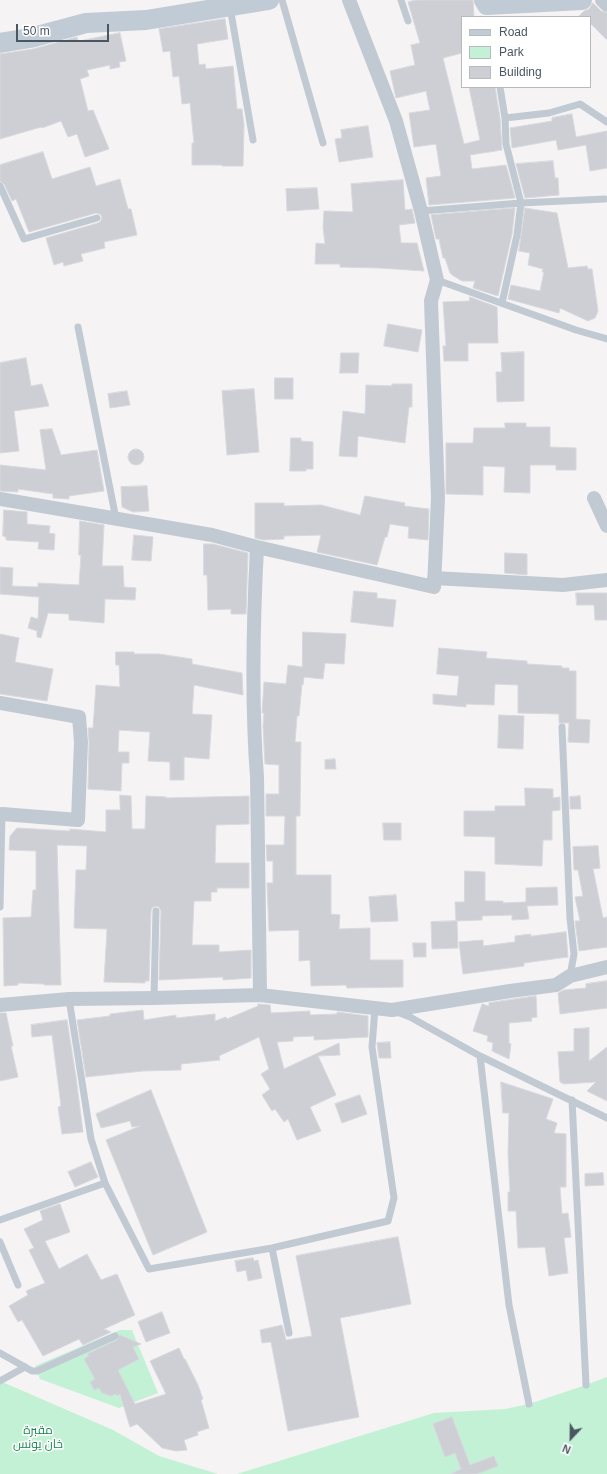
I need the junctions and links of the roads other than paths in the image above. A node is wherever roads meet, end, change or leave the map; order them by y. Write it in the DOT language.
graph roads {
  1 [pos="269,0"];
  2 [pos="282,0"];
  3 [pos="350,0"];
  4 [pos="401,0"];
  5 [pos="582,0"];
  6 [pos="602,0"];
  7 [pos="486,4"];
  8 [pos="607,5"];
  9 [pos="230,6"];
  10 [pos="408,21"];
  11 [pos="0,43"];
  12 [pos="500,88"];
  13 [pos="505,118"];
  14 [pos="607,122"];
  15 [pos="253,140"];
  16 [pos="322,143"];
  17 [pos="0,186"];
  18 [pos="604,199"];
  19 [pos="521,203"];
  20 [pos="421,211"];
  21 [pos="97,218"];
  22 [pos="437,280"];
  23 [pos="502,303"];
  24 [pos="78,327"];
  25 [pos="607,339"];
  26 [pos="594,498"];
  27 [pos="0,499"];
  28 [pos="116,519"];
  29 [pos="607,526"];
  30 [pos="257,547"];
  31 [pos="434,578"];
  32 [pos="607,580"];
  33 [pos="0,703"];
  34 [pos="562,727"];
  35 [pos="1,814"];
  36 [pos="0,906"];
  37 [pos="156,911"];
  38 [pos="607,967"];
  39 [pos="570,976"];
  40 [pos="260,995"];
  41 [pos="154,998"];
  42 [pos="69,999"];
  43 [pos="0,1005"];
  44 [pos="375,1008"];
  45 [pos="392,1010"];
  46 [pos="480,1056"];
  47 [pos="572,1100"];
  48 [pos="607,1118"];
  49 [pos="105,1183"];
  50 [pos="0,1220"];
  51 [pos="0,1242"];
  52 [pos="272,1248"];
  53 [pos="18,1285"];
  54 [pos="289,1333"];
  55 [pos="115,1336"];
  56 [pos="0,1353"];
  57 [pos="25,1367"];
  58 [pos="0,1382"];
  59 [pos="586,1385"];
  60 [pos="529,1404"];
  1 -- 9 [label="street"];
  2 -- 16 [label="lane"];
  3 -- 20 [label="street"];
  4 -- 10 [label="lane"];
  5 -- 7 [label="street"];
  6 -- 8 [label="street"];
  9 -- 11 [label="street"];
  9 -- 15 [label="lane"];
  12 -- 13 [label="lane"];
  13 -- 14 [label="lane"];
  13 -- 19 [label="lane"];
  17 -- 21 [label="lane"];
  18 -- 19 [label="lane"];
  19 -- 20 [label="lane"];
  19 -- 23 [label="lane"];
  20 -- 22 [label="street"];
  22 -- 23 [label="lane"];
  22 -- 31 [label="street"];
  23 -- 25 [label="lane"];
  24 -- 28 [label="lane"];
  26 -- 29 [label="street"];
  27 -- 28 [label="street"];
  28 -- 30 [label="street"];
  30 -- 31 [label="street"];
  30 -- 40 [label="street"];
  31 -- 32 [label="street"];
  33 -- 35 [label="street"];
  34 -- 39 [label="lane"];
  35 -- 36 [label="lane"];
  37 -- 41 [label="lane"];
  38 -- 39 [label="street"];
  39 -- 45 [label="street"];
  40 -- 41 [label="street"];
  40 -- 44 [label="street"];
  41 -- 42 [label="street"];
  42 -- 43 [label="street"];
  42 -- 49 [label="lane"];
  44 -- 45 [label="street"];
  44 -- 52 [label="lane"];
  45 -- 46 [label="lane"];
  46 -- 47 [label="lane"];
  46 -- 60 [label="lane"];
  47 -- 48 [label="lane"];
  47 -- 59 [label="lane"];
  49 -- 50 [label="lane"];
  49 -- 52 [label="lane"];
  51 -- 53 [label="lane"];
  52 -- 54 [label="lane"];
  55 -- 57 [label="lane"];
  56 -- 57 [label="lane"];
  57 -- 58 [label="lane"];
}
